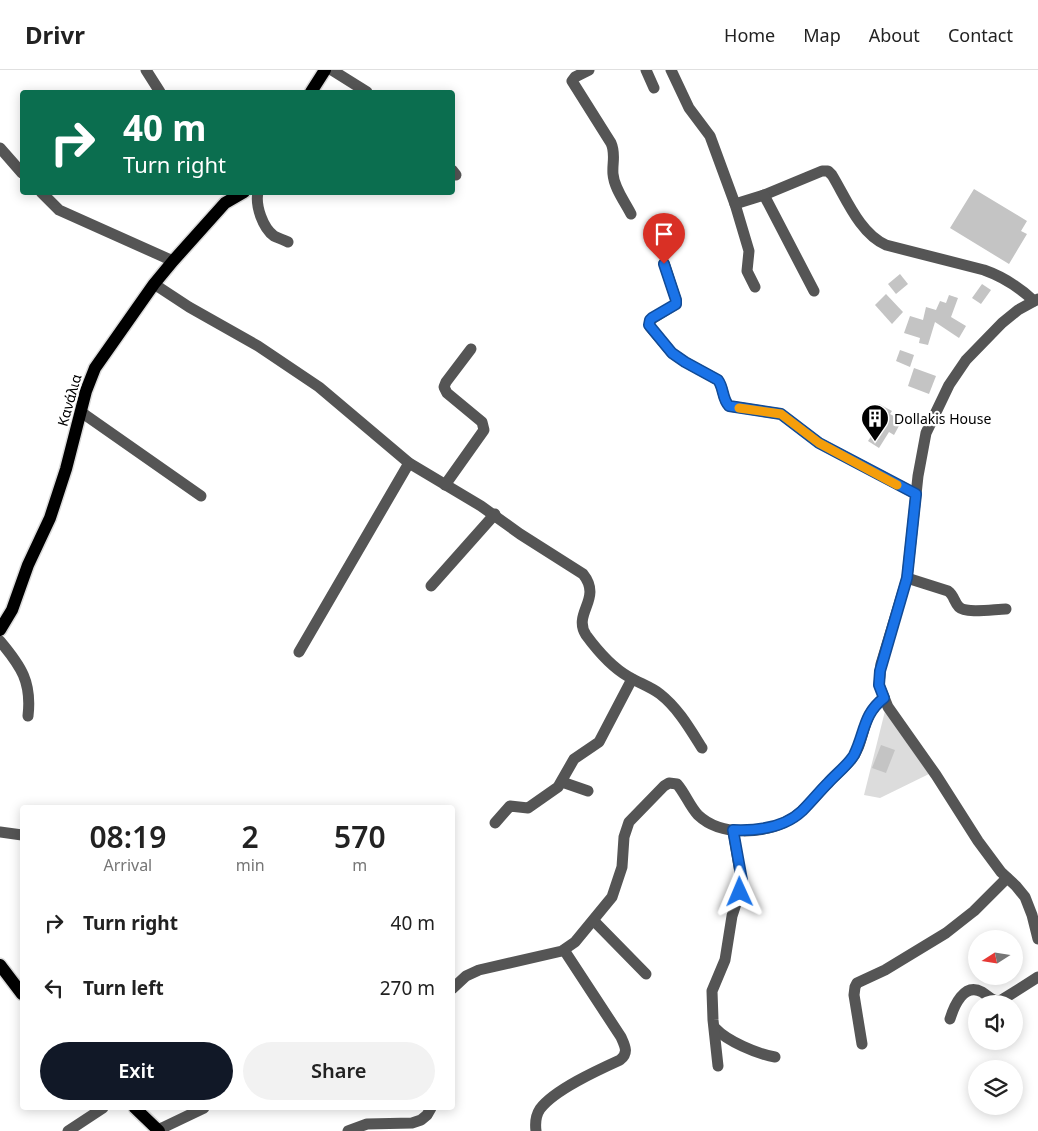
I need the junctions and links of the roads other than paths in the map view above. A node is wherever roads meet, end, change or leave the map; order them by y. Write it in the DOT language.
graph roads {
  1 [pos="146,70"];
  2 [pos="325,70"];
  3 [pos="332,70"];
  4 [pos="589,70"];
  5 [pos="646,70"];
  6 [pos="672,70"];
  7 [pos="654,88"];
  8 [pos="159,90"];
  9 [pos="315,90"];
  10 [pos="364,90"];
  11 [pos="0,148"];
  12 [pos="20,170"];
  13 [pos="45,195"];
  14 [pos="239,195"];
  15 [pos="258,195"];
  16 [pos="764,195"];
  17 [pos="735,204"];
  18 [pos="631,214"];
  19 [pos="288,242"];
  20 [pos="173,261"];
  21 [pos="664,264"];
  22 [pos="154,284"];
  23 [pos="755,287"];
  24 [pos="814,291"];
  25 [pos="1036,300"];
  26 [pos="471,349"];
  27 [pos="81,412"];
  28 [pos="409,463"];
  29 [pos="445,485"];
  30 [pos="916,494"];
  31 [pos="201,496"];
  32 [pos="494,514"];
  33 [pos="907,578"];
  34 [pos="431,586"];
  35 [pos="1006,609"];
  36 [pos="0,630"];
  37 [pos="0,641"];
  38 [pos="299,652"];
  39 [pos="632,679"];
  40 [pos="884,698"];
  41 [pos="28,716"];
  42 [pos="702,748"];
  43 [pos="562,782"];
  44 [pos="588,791"];
  45 [pos="495,823"];
  46 [pos="733,830"];
  47 [pos="0,832"];
  48 [pos="20,835"];
  49 [pos="1007,878"];
  50 [pos="594,921"];
  51 [pos="1038,939"];
  52 [pos="564,950"];
  53 [pos="0,966"];
  54 [pos="646,974"];
  55 [pos="1038,977"];
  56 [pos="455,986"];
  57 [pos="20,991"];
  58 [pos="950,1019"];
  59 [pos="715,1028"];
  60 [pos="862,1044"];
  61 [pos="775,1057"];
  62 [pos="718,1066"];
  63 [pos="100,1110"];
  64 [pos="137,1110"];
  65 [pos="200,1110"];
  66 [pos="430,1110"];
  67 [pos="68,1131"];
  68 [pos="158,1131"];
  69 [pos="348,1131"];
  70 [pos="536,1131"];
  1 -- 8 [label="street"];
  2 -- 9 [label="main road"];
  3 -- 10 [label="street"];
  4 -- 18 [label="street"];
  5 -- 7 [label="street"];
  6 -- 17 [label="street"];
  11 -- 12 [label="street"];
  13 -- 20 [label="street"];
  14 -- 20 [label="main road, Κανάλια"];
  15 -- 19 [label="street"];
  16 -- 17 [label="street"];
  16 -- 24 [label="street"];
  16 -- 25 [label="street"];
  17 -- 23 [label="street"];
  20 -- 22 [label="main road, Κανάλια"];
  21 -- 30 [label="street"];
  22 -- 27 [label="main road, Κανάλια"];
  22 -- 28 [label="street"];
  25 -- 30 [label="street"];
  26 -- 29 [label="street"];
  27 -- 31 [label="street"];
  27 -- 36 [label="main road, Κανάλια"];
  28 -- 29 [label="street"];
  28 -- 38 [label="street"];
  29 -- 32 [label="street"];
  30 -- 33 [label="street"];
  32 -- 34 [label="street"];
  32 -- 39 [label="street"];
  33 -- 35 [label="street"];
  33 -- 40 [label="street"];
  37 -- 41 [label="street"];
  39 -- 42 [label="street"];
  39 -- 43 [label="street"];
  40 -- 46 [label="street"];
  40 -- 49 [label="street"];
  43 -- 44 [label="street"];
  43 -- 45 [label="street"];
  46 -- 50 [label="street"];
  46 -- 59 [label="street"];
  47 -- 48 [label="street"];
  49 -- 51 [label="street"];
  49 -- 60 [label="street"];
  50 -- 52 [label="street"];
  50 -- 54 [label="street"];
  52 -- 56 [label="street"];
  52 -- 70 [label="street"];
  53 -- 57 [label="main road"];
  55 -- 58 [label="street"];
  59 -- 61 [label="street"];
  59 -- 62 [label="street"];
  63 -- 67 [label="street"];
  64 -- 68 [label="main road"];
  65 -- 68 [label="street"];
  66 -- 69 [label="street"];
}
